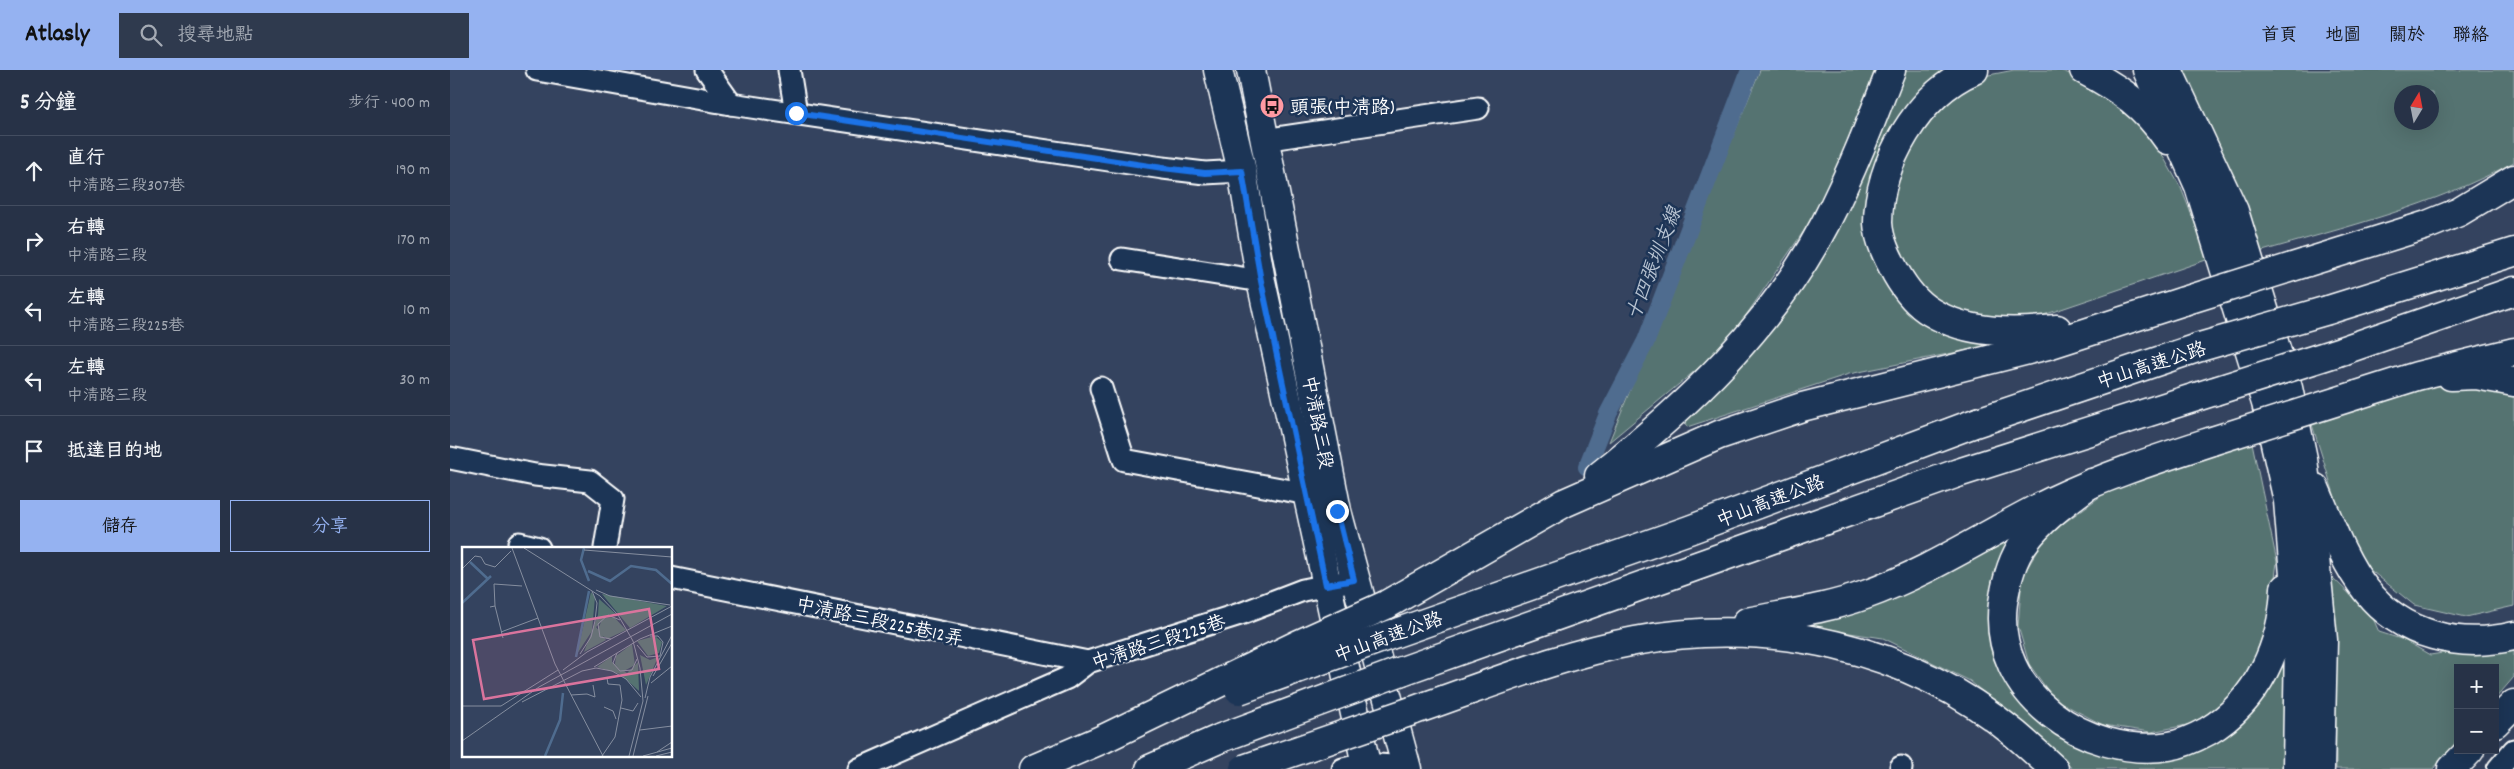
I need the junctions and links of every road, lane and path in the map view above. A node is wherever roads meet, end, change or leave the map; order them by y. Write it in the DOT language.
graph roads {
  1 [pos="537,70"];
  2 [pos="707,70"];
  3 [pos="789,70"];
  4 [pos="1218,70"];
  5 [pos="1251,70"];
  6 [pos="1974,70"];
  7 [pos="2084,70"];
  8 [pos="2147,70"];
  9 [pos="2168,70"];
  10 [pos="1889,78"];
  11 [pos="731,104"];
  12 [pos="1478,108"];
  13 [pos="796,113"];
  14 [pos="1263,140"];
  15 [pos="1242,171"];
  16 [pos="2514,179"];
  17 [pos="2199,186"];
  18 [pos="2514,252"];
  19 [pos="1122,259"];
  20 [pos="1261,281"];
  21 [pos="2514,291"];
  22 [pos="2111,323"];
  23 [pos="2514,352"];
  24 [pos="2417,376"];
  25 [pos="2514,382"];
  26 [pos="1101,388"];
  27 [pos="450,458"];
  28 [pos="2303,459"];
  29 [pos="2092,483"];
  30 [pos="1308,494"];
  31 [pos="2288,501"];
  32 [pos="1564,503"];
  33 [pos="605,547"];
  34 [pos="672,578"];
  35 [pos="1354,580"];
  36 [pos="1326,585"];
  37 [pos="1692,633"];
  38 [pos="2514,636"];
  39 [pos="1088,662"];
  40 [pos="2514,704"];
  41 [pos="2499,719"];
  42 [pos="1103,739"];
  43 [pos="2514,750"];
  44 [pos="2466,754"];
  45 [pos="1358,767"];
  46 [pos="1406,768"];
  47 [pos="859,769"];
  48 [pos="1033,769"];
  49 [pos="1150,769"];
  50 [pos="1244,769"];
  51 [pos="2054,769"];
  52 [pos="2297,769"];
  53 [pos="2320,769"];
  54 [pos="2452,769"];
  55 [pos="2498,769"];
  1 -- 11 [label="street"];
  2 -- 11 [label="street"];
  3 -- 13 [label="street"];
  4 -- 15 [label="main road, 中清路三段"];
  5 -- 14 [label="main road, 中清路三段"];
  6 -- 22 [label="main road"];
  7 -- 17 [label="main road"];
  8 -- 17 [label="main road"];
  9 -- 28 [label="main road"];
  10 -- 32 [label="main road"];
  11 -- 13 [label="street"];
  12 -- 14 [label="street"];
  13 -- 15 [label="street"];
  14 -- 35 [label="main road, 中清路三段"];
  15 -- 20 [label="main road, 中清路三段"];
  16 -- 22 [label="main road, bridge"];
  17 -- 31 [label="main road"];
  18 -- 42 [label="main road, 中山高速公路, bridge"];
  19 -- 20 [label="street"];
  20 -- 30 [label="main road, 中清路三段"];
  21 -- 49 [label="main road, 中山高速公路, bridge"];
  22 -- 32 [label="main road"];
  23 -- 24 [label="main road"];
  24 -- 25 [label="main road"];
  24 -- 29 [label="main road, bridge"];
  26 -- 30 [label="street"];
  27 -- 33 [label="street"];
  28 -- 38 [label="main road"];
  28 -- 53 [label="main road"];
  29 -- 31 [label="main road"];
  29 -- 37 [label="main road"];
  30 -- 36 [label="main road, 中清路三段"];
  31 -- 52 [label="main road"];
  32 -- 42 [label="main road, bridge"];
  34 -- 39 [label="street, 中清路三段225巷12弄"];
  35 -- 36 [label="street, 中清路三段225巷"];
  35 -- 46 [label="main road, 中清路三段"];
  36 -- 39 [label="street, 中清路三段225巷"];
  36 -- 45 [label="main road, 中清路三段"];
  37 -- 50 [label="main road, bridge"];
  37 -- 51 [label="main road"];
  39 -- 47 [label="street, 中清路三段225巷"];
  40 -- 41 [label="main road"];
  42 -- 48 [label="main road, 中山高速公路"];
  43 -- 55 [label="street"];
  44 -- 54 [label="main road"];
  45 -- 46 [label="street"];
}
